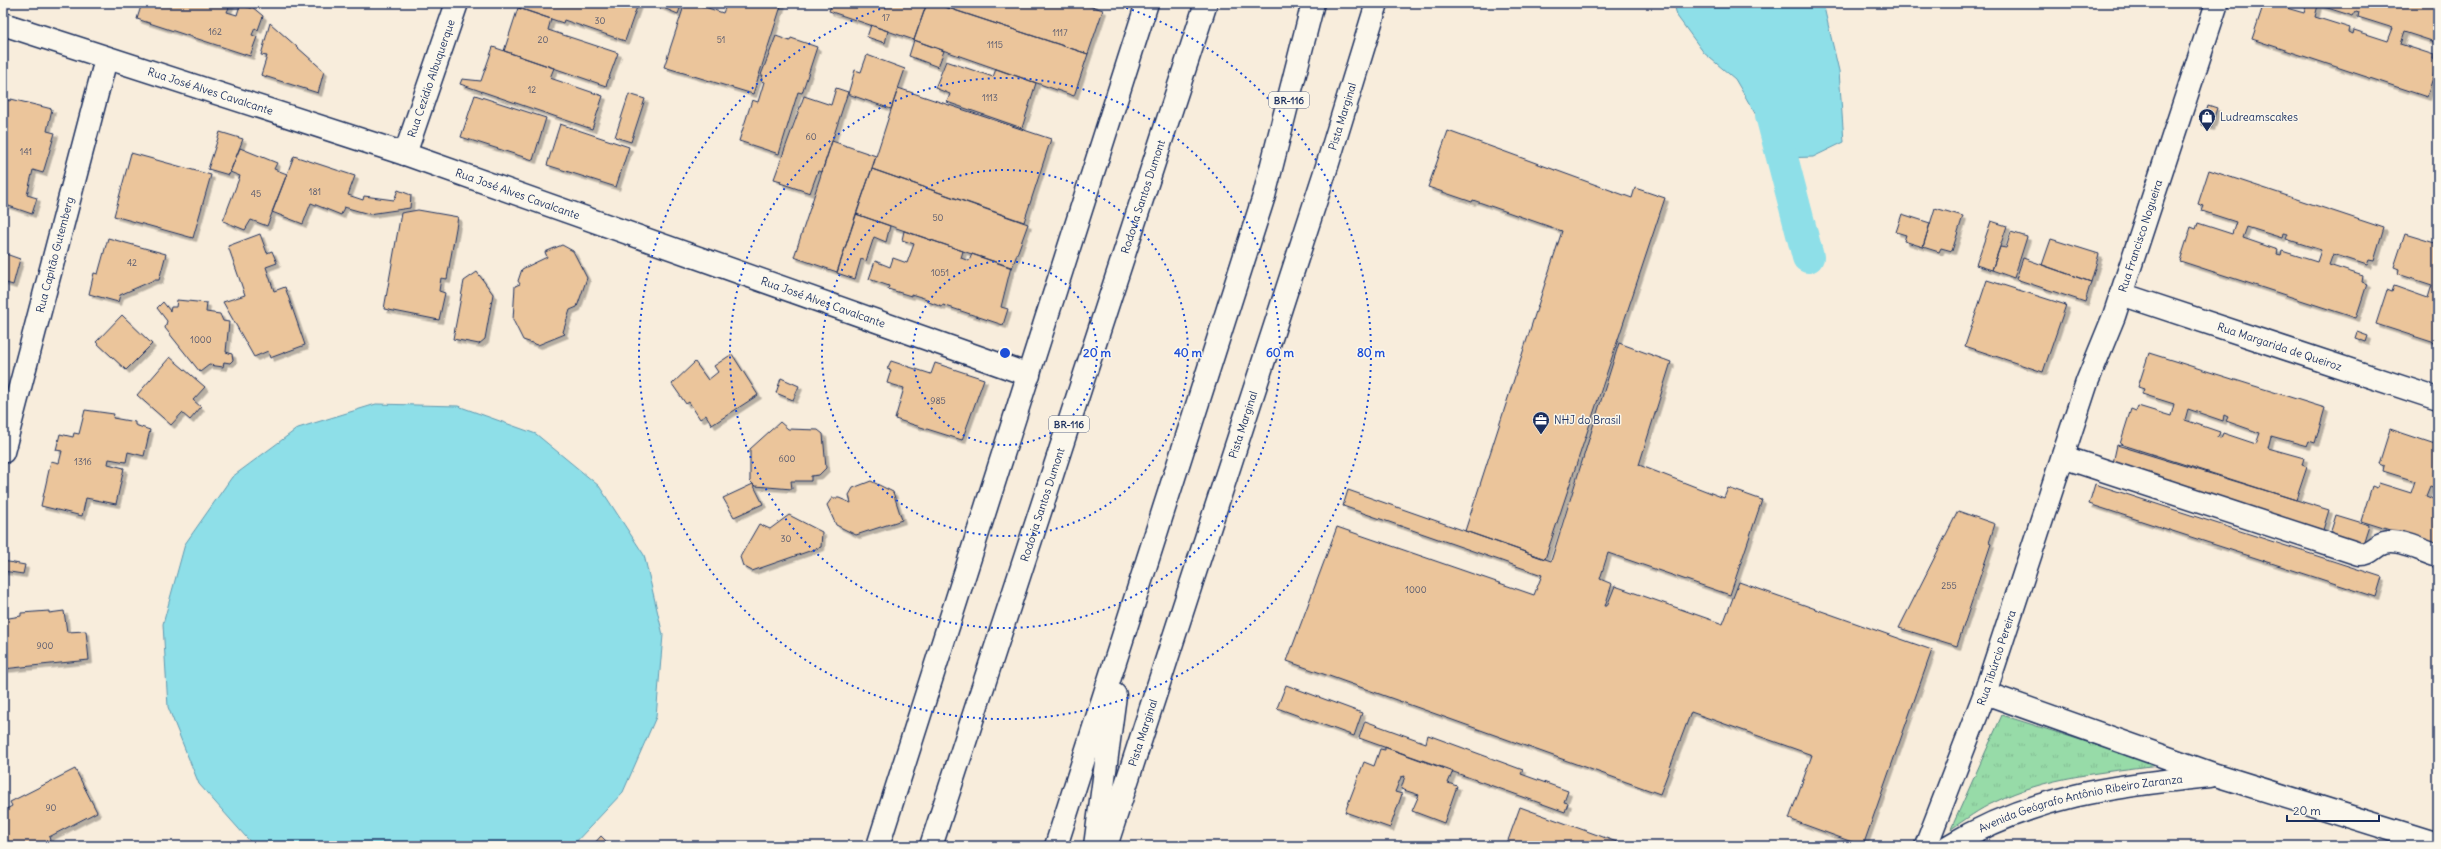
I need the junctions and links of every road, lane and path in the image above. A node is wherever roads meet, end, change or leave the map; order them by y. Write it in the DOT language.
graph roads {
  1 [pos="457,3"];
  2 [pos="1147,3"];
  3 [pos="1206,3"];
  4 [pos="1314,3"];
  5 [pos="1377,3"];
  6 [pos="2217,3"];
  7 [pos="3,24"];
  8 [pos="106,59"];
  9 [pos="405,154"];
  10 [pos="2121,294"];
  11 [pos="1029,375"];
  12 [pos="2438,399"];
  13 [pos="3,452"];
  14 [pos="2061,462"];
  15 [pos="2438,556"];
  16 [pos="1122,640"];
  17 [pos="1985,693"];
  18 [pos="2216,775"];
  19 [pos="2438,844"];
  20 [pos="878,846"];
  21 [pos="931,846"];
  22 [pos="1056,846"];
  23 [pos="1095,846"];
  24 [pos="1106,846"];
  25 [pos="1926,846"];
  26 [pos="1949,846"];
  1 -- 9 [label="main road, Rua Cezídio Albuquerque"];
  2 -- 11 [label="main road"];
  3 -- 21 [label="main road, Rodovia Santos Dumont / BR-116"];
  4 -- 16 [label="main road, BR-116"];
  5 -- 24 [label="main road, Pista Marginal"];
  6 -- 10 [label="main road, Rua Francisco Nogueira"];
  7 -- 8 [label="main road, Rua José Alves Cavalcante"];
  8 -- 9 [label="main road, Rua José Alves Cavalcante"];
  8 -- 13 [label="main road, Rua Capitão Gutemberg"];
  9 -- 11 [label="main road, Rua José Alves Cavalcante"];
  10 -- 12 [label="main road, Rua Margarida de Queiroz"];
  10 -- 14 [label="main road, Rua Francisco Nogueira"];
  11 -- 20 [label="main road"];
  14 -- 15 [label="main road"];
  14 -- 17 [label="main road, Rua Tibúrcio Pereira"];
  16 -- 22 [label="main road, BR-116"];
  16 -- 23 [label="main road"];
  17 -- 18 [label="main road, Avenida Geógrafo Antônio Ribeiro Zaranza"];
  17 -- 25 [label="main road, Rua Tibúrcio Pereira"];
  18 -- 19 [label="main road, Avenida Geógrafo Antônio Ribeiro Zaranza"];
  18 -- 26 [label="main road, Avenida Geógrafo Antônio Ribeiro Zaranza"];
}
